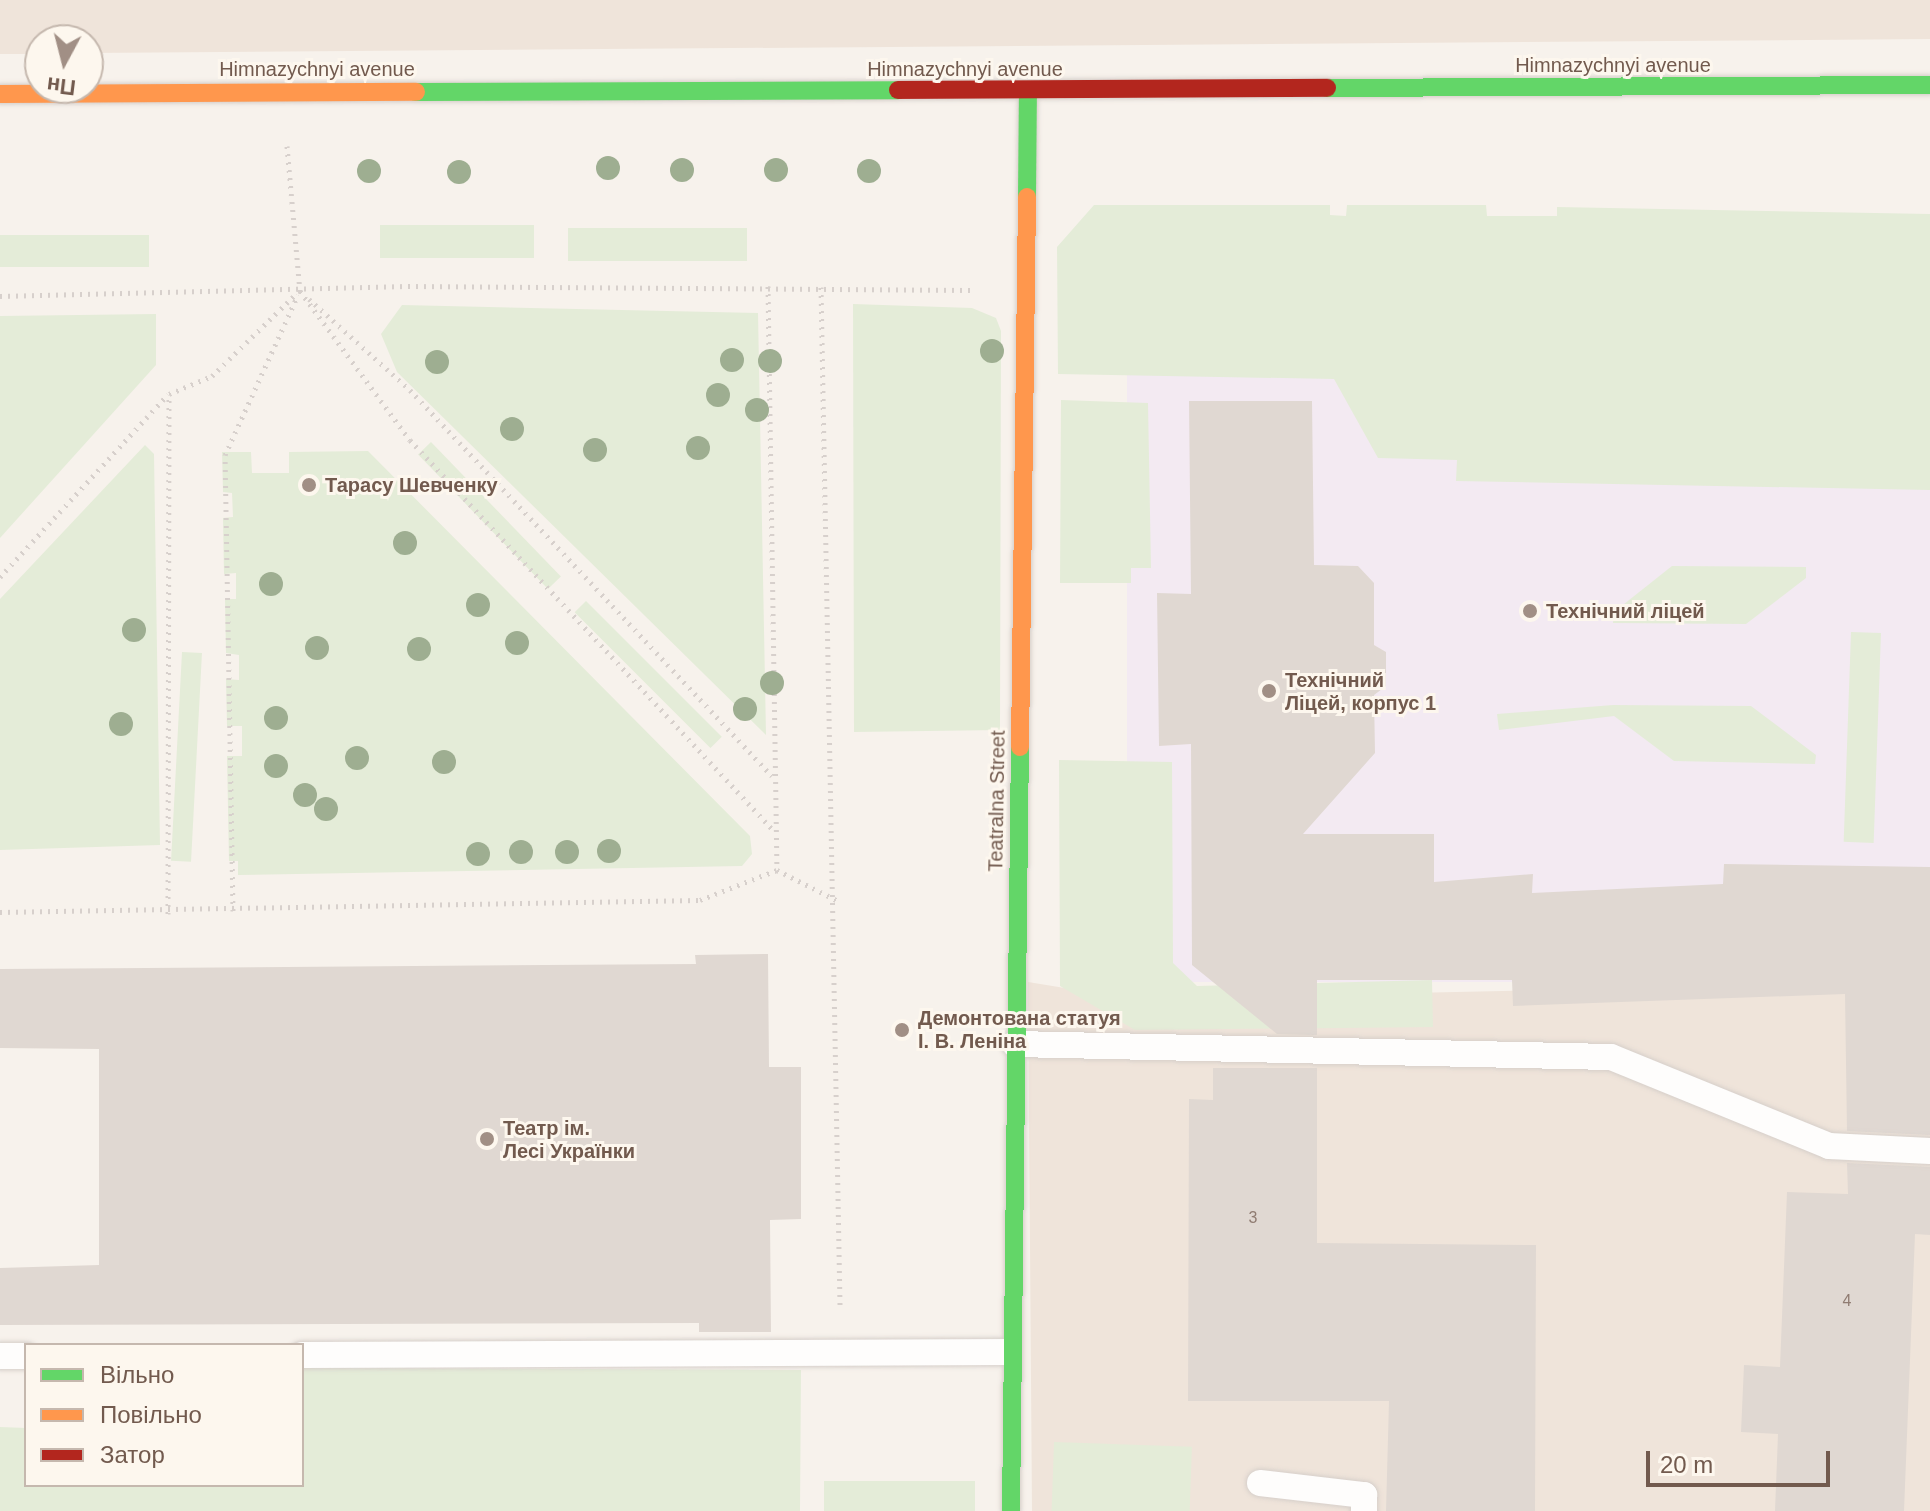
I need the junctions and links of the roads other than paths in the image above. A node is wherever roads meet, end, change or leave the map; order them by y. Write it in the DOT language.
graph roads {
  1 [pos="1930,85"];
  2 [pos="1028,91"];
  3 [pos="0,94"];
  4 [pos="1015,1044"];
  5 [pos="1930,1151"];
  6 [pos="1009,1352"];
  7 [pos="304,1355"];
  8 [pos="0,1356"];
  9 [pos="24,1356"];
  10 [pos="1260,1483"];
  11 [pos="1011,1511"];
  12 [pos="1364,1511"];
  1 -- 2 [label="main road, Himnazychnyi avenue"];
  2 -- 3 [label="main road, Himnazychnyi avenue"];
  2 -- 4 [label="main road, Teatralna Street"];
  4 -- 5 [label="lane"];
  4 -- 6 [label="main road, Teatralna Street"];
  6 -- 7 [label="lane"];
  6 -- 11 [label="main road, Teatralna Street"];
  8 -- 9 [label="lane"];
  10 -- 12 [label="lane"];
}
